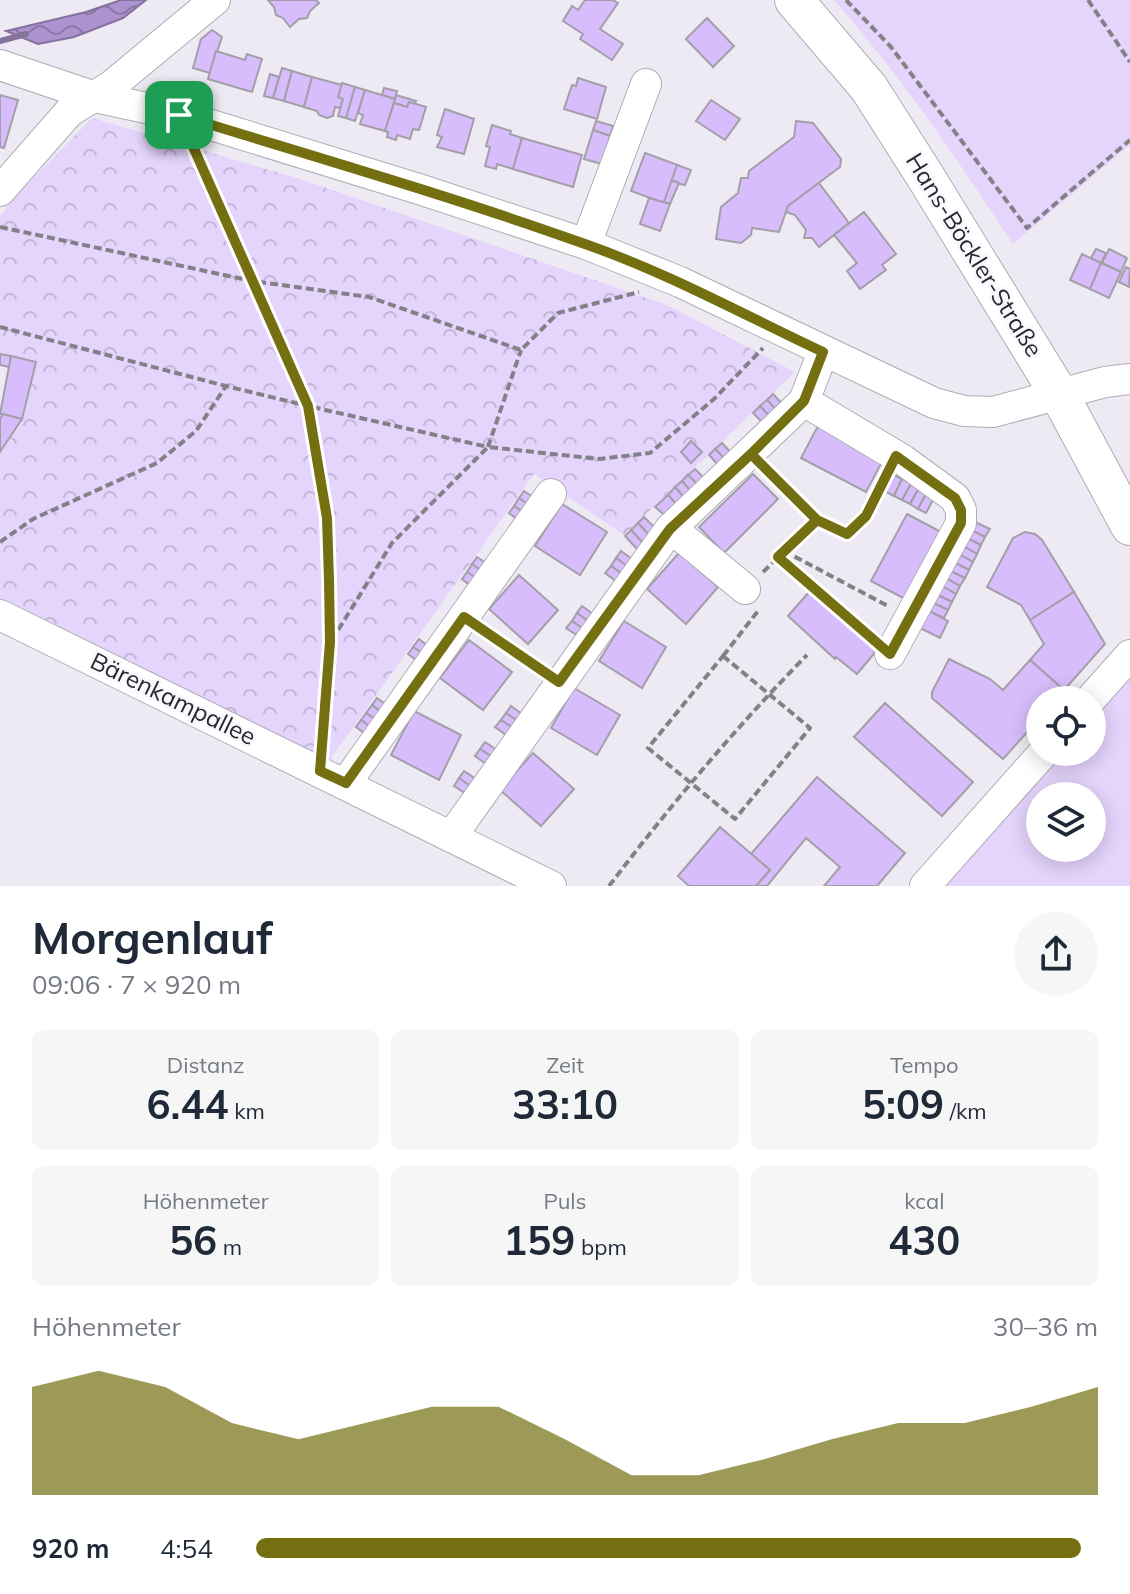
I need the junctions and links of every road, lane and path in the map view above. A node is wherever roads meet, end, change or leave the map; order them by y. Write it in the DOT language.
graph roads {
  1 [pos="215,0"];
  2 [pos="794,0"];
  3 [pos="846,0"];
  4 [pos="1088,0"];
  5 [pos="1130,62"];
  6 [pos="12,68"];
  7 [pos="646,84"];
  8 [pos="95,97"];
  9 [pos="179,115"];
  10 [pos="1130,140"];
  11 [pos="0,191"];
  12 [pos="0,227"];
  13 [pos="586,244"];
  14 [pos="252,281"];
  15 [pos="680,282"];
  16 [pos="0,327"];
  17 [pos="521,350"];
  18 [pos="823,352"];
  19 [pos="1130,379"];
  20 [pos="226,386"];
  21 [pos="1059,394"];
  22 [pos="804,401"];
  23 [pos="308,406"];
  24 [pos="751,454"];
  25 [pos="896,456"];
  26 [pos="551,494"];
  27 [pos="817,520"];
  28 [pos="1130,526"];
  29 [pos="671,529"];
  30 [pos="0,542"];
  31 [pos="784,551"];
  32 [pos="778,557"];
  33 [pos="745,589"];
  34 [pos="0,615"];
  35 [pos="464,617"];
  36 [pos="910,618"];
  37 [pos="890,654"];
  38 [pos="807,655"];
  39 [pos="1130,655"];
  40 [pos="723,656"];
  41 [pos="559,682"];
  42 [pos="1102,686"];
  43 [pos="768,694"];
  44 [pos="1032,766"];
  45 [pos="333,777"];
  46 [pos="691,783"];
  47 [pos="451,837"];
  48 [pos="551,886"];
  49 [pos="609,886"];
  50 [pos="925,886"];
  1 -- 8 [label="street"];
  2 -- 21 [label="main road, Hans-Böckler-Straße"];
  3 -- 10 [label="path"];
  4 -- 5 [label="path"];
  6 -- 8 [label="street"];
  7 -- 13 [label="street"];
  8 -- 9 [label="street"];
  8 -- 11 [label="street"];
  9 -- 13 [label="street"];
  9 -- 14 [label="path"];
  12 -- 14 [label="path"];
  13 -- 15 [label="street"];
  14 -- 17 [label="path"];
  14 -- 23 [label="path"];
  15 -- 17 [label="path"];
  15 -- 18 [label="street"];
  16 -- 20 [label="path"];
  17 -- 23 [label="path"];
  18 -- 21 [label="street"];
  18 -- 22 [label="street"];
  19 -- 21 [label="street"];
  20 -- 23 [label="path"];
  20 -- 30 [label="path"];
  21 -- 28 [label="main road, Hans-Böckler-Straße"];
  22 -- 24 [label="street"];
  22 -- 25 [label="street"];
  23 -- 45 [label="path"];
  24 -- 27 [label="path"];
  24 -- 29 [label="street"];
  25 -- 27 [label="path"];
  25 -- 36 [label="street"];
  26 -- 35 [label="street"];
  27 -- 31 [label="path"];
  29 -- 33 [label="street"];
  29 -- 41 [label="street"];
  31 -- 32 [label="path"];
  31 -- 36 [label="path"];
  32 -- 33 [label="path"];
  32 -- 37 [label="path"];
  33 -- 40 [label="path"];
  34 -- 45 [label="street, Bärenkampallee"];
  35 -- 41 [label="path"];
  35 -- 45 [label="street"];
  36 -- 37 [label="street"];
  38 -- 43 [label="path"];
  39 -- 42 [label="street"];
  40 -- 43 [label="path"];
  40 -- 46 [label="path"];
  41 -- 47 [label="street"];
  43 -- 46 [label="path"];
  43 -- 46 [label="path"];
  44 -- 50 [label="street"];
  45 -- 47 [label="street, Bärenkampallee"];
  46 -- 49 [label="path"];
  47 -- 48 [label="street, Bärenkampallee"];
}
